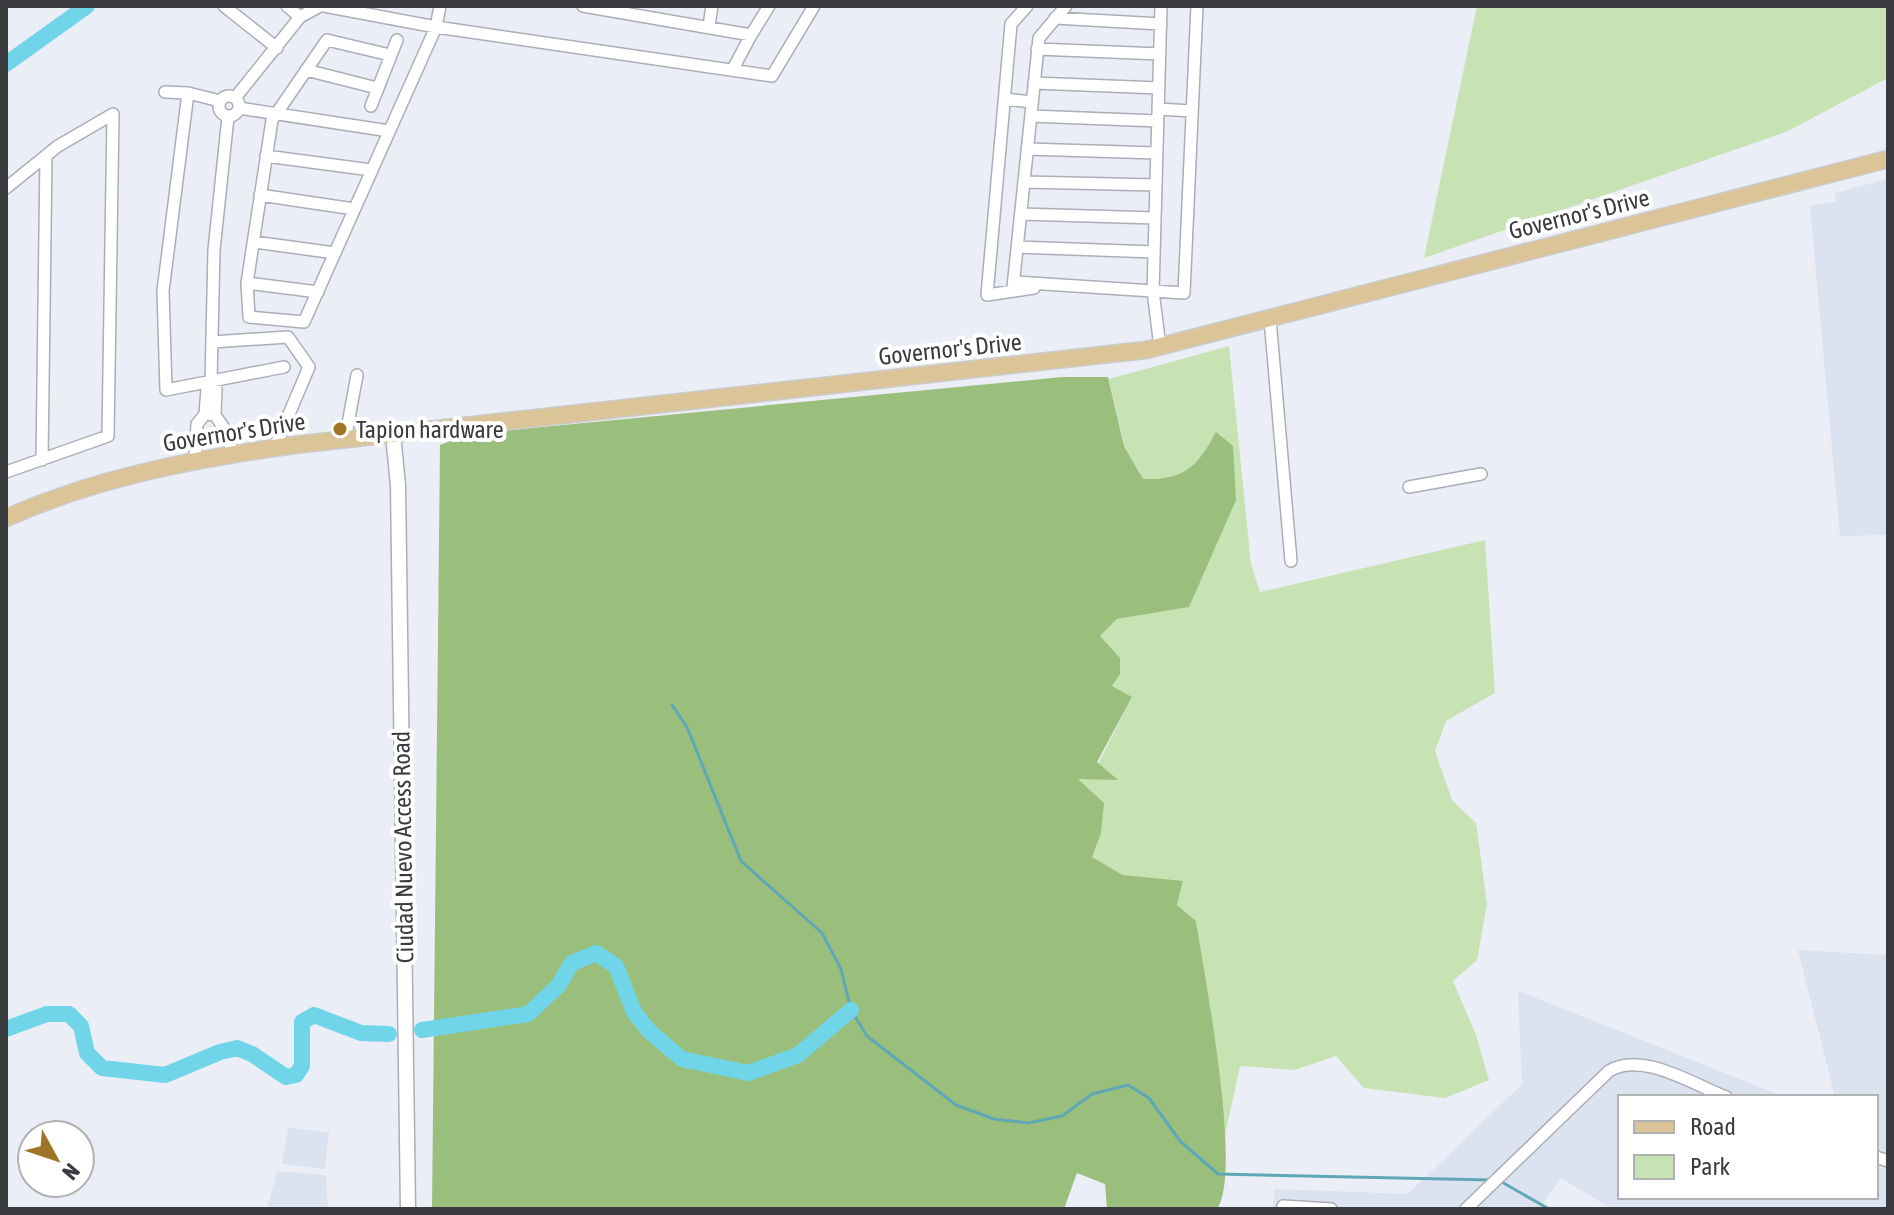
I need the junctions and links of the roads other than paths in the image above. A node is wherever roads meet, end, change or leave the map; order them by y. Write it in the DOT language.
graph roads {
  1 [pos="224,6"];
  2 [pos="287,6"];
  3 [pos="322,6"];
  4 [pos="440,6"];
  5 [pos="712,6"];
  6 [pos="769,6"];
  7 [pos="814,6"];
  8 [pos="1027,6"];
  9 [pos="1066,6"];
  10 [pos="1161,6"];
  11 [pos="1197,6"];
  12 [pos="592,7"];
  13 [pos="634,10"];
  14 [pos="671,12"];
  15 [pos="300,17"];
  16 [pos="1055,18"];
  17 [pos="1161,24"];
  18 [pos="709,26"];
  19 [pos="436,27"];
  20 [pos="751,35"];
  21 [pos="397,40"];
  22 [pos="277,48"];
  23 [pos="1037,49"];
  24 [pos="1160,54"];
  25 [pos="390,55"];
  26 [pos="734,67"];
  27 [pos="306,70"];
  28 [pos="1034,83"];
  29 [pos="377,88"];
  30 [pos="1159,88"];
  31 [pos="165,92"];
  32 [pos="188,93"];
  33 [pos="1005,99"];
  34 [pos="220,101"];
  35 [pos="1032,102"];
  36 [pos="237,103"];
  37 [pos="371,106"];
  38 [pos="1192,111"];
  39 [pos="276,114"];
  40 [pos="1158,115"];
  41 [pos="1031,116"];
  42 [pos="228,117"];
  43 [pos="389,131"];
  44 [pos="1027,149"];
  45 [pos="1157,153"];
  46 [pos="46,156"];
  47 [pos="266,156"];
  48 [pos="1888,159"];
  49 [pos="371,170"];
  50 [pos="1024,182"];
  51 [pos="1156,185"];
  52 [pos="6,188"];
  53 [pos="260,195"];
  54 [pos="354,209"];
  55 [pos="1021,214"];
  56 [pos="1155,218"];
  57 [pos="254,242"];
  58 [pos="1017,247"];
  59 [pos="1154,252"];
  60 [pos="335,253"];
  61 [pos="247,283"];
  62 [pos="1013,287"];
  63 [pos="1153,291"];
  64 [pos="318,292"];
  65 [pos="1270,319"];
  66 [pos="212,342"];
  67 [pos="1160,347"];
  68 [pos="284,367"];
  69 [pos="357,375"];
  70 [pos="211,381"];
  71 [pos="210,414"];
  72 [pos="398,435"];
  73 [pos="345,440"];
  74 [pos="275,447"];
  75 [pos="232,454"];
  76 [pos="195,459"];
  77 [pos="42,460"];
  78 [pos="6,472"];
  79 [pos="1481,474"];
  80 [pos="1409,487"];
  81 [pos="6,518"];
  82 [pos="1291,561"];
  83 [pos="1721,1095"];
  84 [pos="1283,1206"];
  85 [pos="408,1209"];
  86 [pos="1331,1209"];
  87 [pos="1466,1209"];
  1 -- 22 [label="street"];
  2 -- 15 [label="street"];
  3 -- 15 [label="street"];
  3 -- 19 [label="street"];
  4 -- 19 [label="street"];
  5 -- 18 [label="street"];
  6 -- 20 [label="street"];
  7 -- 26 [label="street"];
  8 -- 33 [label="street"];
  9 -- 16 [label="street"];
  10 -- 17 [label="street"];
  11 -- 38 [label="street"];
  12 -- 13 [label="street"];
  13 -- 14 [label="street"];
  14 -- 18 [label="street"];
  15 -- 22 [label="street"];
  16 -- 17 [label="street"];
  16 -- 23 [label="street"];
  17 -- 24 [label="street"];
  18 -- 20 [label="street"];
  19 -- 26 [label="street"];
  19 -- 43 [label="street"];
  20 -- 26 [label="street"];
  21 -- 25 [label="street"];
  22 -- 36 [label="street"];
  23 -- 24 [label="street"];
  23 -- 28 [label="street"];
  24 -- 30 [label="street"];
  25 -- 27 [label="street"];
  25 -- 29 [label="street"];
  27 -- 29 [label="street"];
  27 -- 39 [label="street"];
  28 -- 30 [label="street"];
  28 -- 35 [label="street"];
  29 -- 37 [label="street"];
  30 -- 40 [label="street"];
  31 -- 32 [label="street"];
  32 -- 34 [label="street"];
  32 -- 70 [label="street"];
  33 -- 35 [label="street"];
  33 -- 62 [label="street"];
  34 -- 36 [label="street"];
  34 -- 42 [label="street"];
  35 -- 41 [label="street"];
  36 -- 39 [label="street"];
  36 -- 42 [label="street"];
  38 -- 40 [label="street"];
  38 -- 63 [label="street"];
  39 -- 43 [label="street"];
  39 -- 47 [label="street"];
  40 -- 41 [label="street"];
  40 -- 45 [label="street"];
  41 -- 44 [label="street"];
  42 -- 66 [label="street"];
  43 -- 49 [label="street"];
  44 -- 45 [label="street"];
  44 -- 50 [label="street"];
  45 -- 51 [label="street"];
  46 -- 52 [label="street"];
  46 -- 77 [label="street"];
  46 -- 77 [label="street"];
  47 -- 49 [label="street"];
  47 -- 53 [label="street"];
  48 -- 65 [label="main road, Governor's Drive"];
  49 -- 54 [label="street"];
  50 -- 51 [label="street"];
  50 -- 55 [label="street"];
  51 -- 56 [label="street"];
  53 -- 54 [label="street"];
  53 -- 57 [label="street"];
  54 -- 60 [label="street"];
  55 -- 56 [label="street"];
  55 -- 58 [label="street"];
  56 -- 59 [label="street"];
  57 -- 60 [label="street"];
  57 -- 61 [label="street"];
  58 -- 59 [label="street"];
  58 -- 62 [label="street"];
  59 -- 63 [label="street"];
  60 -- 64 [label="street"];
  61 -- 64 [label="street"];
  61 -- 64 [label="street"];
  62 -- 63 [label="street"];
  63 -- 67 [label="street"];
  65 -- 67 [label="main road, Governor's Drive"];
  65 -- 82 [label="street"];
  66 -- 70 [label="street"];
  66 -- 74 [label="street"];
  67 -- 72 [label="main road, Governor's Drive"];
  68 -- 70 [label="street"];
  69 -- 73 [label="street"];
  70 -- 71 [label="street"];
  71 -- 75 [label="street"];
  71 -- 76 [label="street"];
  72 -- 73 [label="main road, Governor's Drive"];
  72 -- 85 [label="street, Ciudad Nuevo Access Road"];
  73 -- 74 [label="main road, Governor's Drive"];
  74 -- 75 [label="main road, Governor's Drive"];
  75 -- 76 [label="main road, Governor's Drive"];
  76 -- 81 [label="main road, Governor's Drive"];
  77 -- 78 [label="street"];
  79 -- 80 [label="street"];
  83 -- 87 [label="street"];
  84 -- 86 [label="street"];
}
